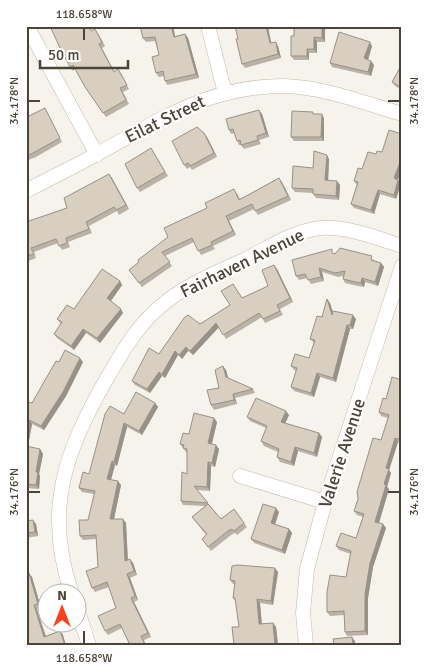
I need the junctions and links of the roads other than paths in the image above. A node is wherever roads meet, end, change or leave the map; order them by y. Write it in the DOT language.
graph roads {
  1 [pos="27,26"];
  2 [pos="208,26"];
  3 [pos="225,93"];
  4 [pos="402,114"];
  5 [pos="97,154"];
  6 [pos="26,190"];
  7 [pos="402,246"];
  8 [pos="402,266"];
  9 [pos="240,476"];
  10 [pos="325,502"];
  11 [pos="69,584"];
  12 [pos="306,645"];
  1 -- 5 [label="street"];
  2 -- 3 [label="street"];
  3 -- 4 [label="street, Eilat Street"];
  3 -- 5 [label="street, Eilat Street"];
  5 -- 6 [label="street, Eilat Street"];
  7 -- 11 [label="street, Fairhaven Avenue"];
  8 -- 10 [label="street, Valerie Avenue"];
  9 -- 10 [label="street"];
  10 -- 12 [label="street, Valerie Avenue"];
}
